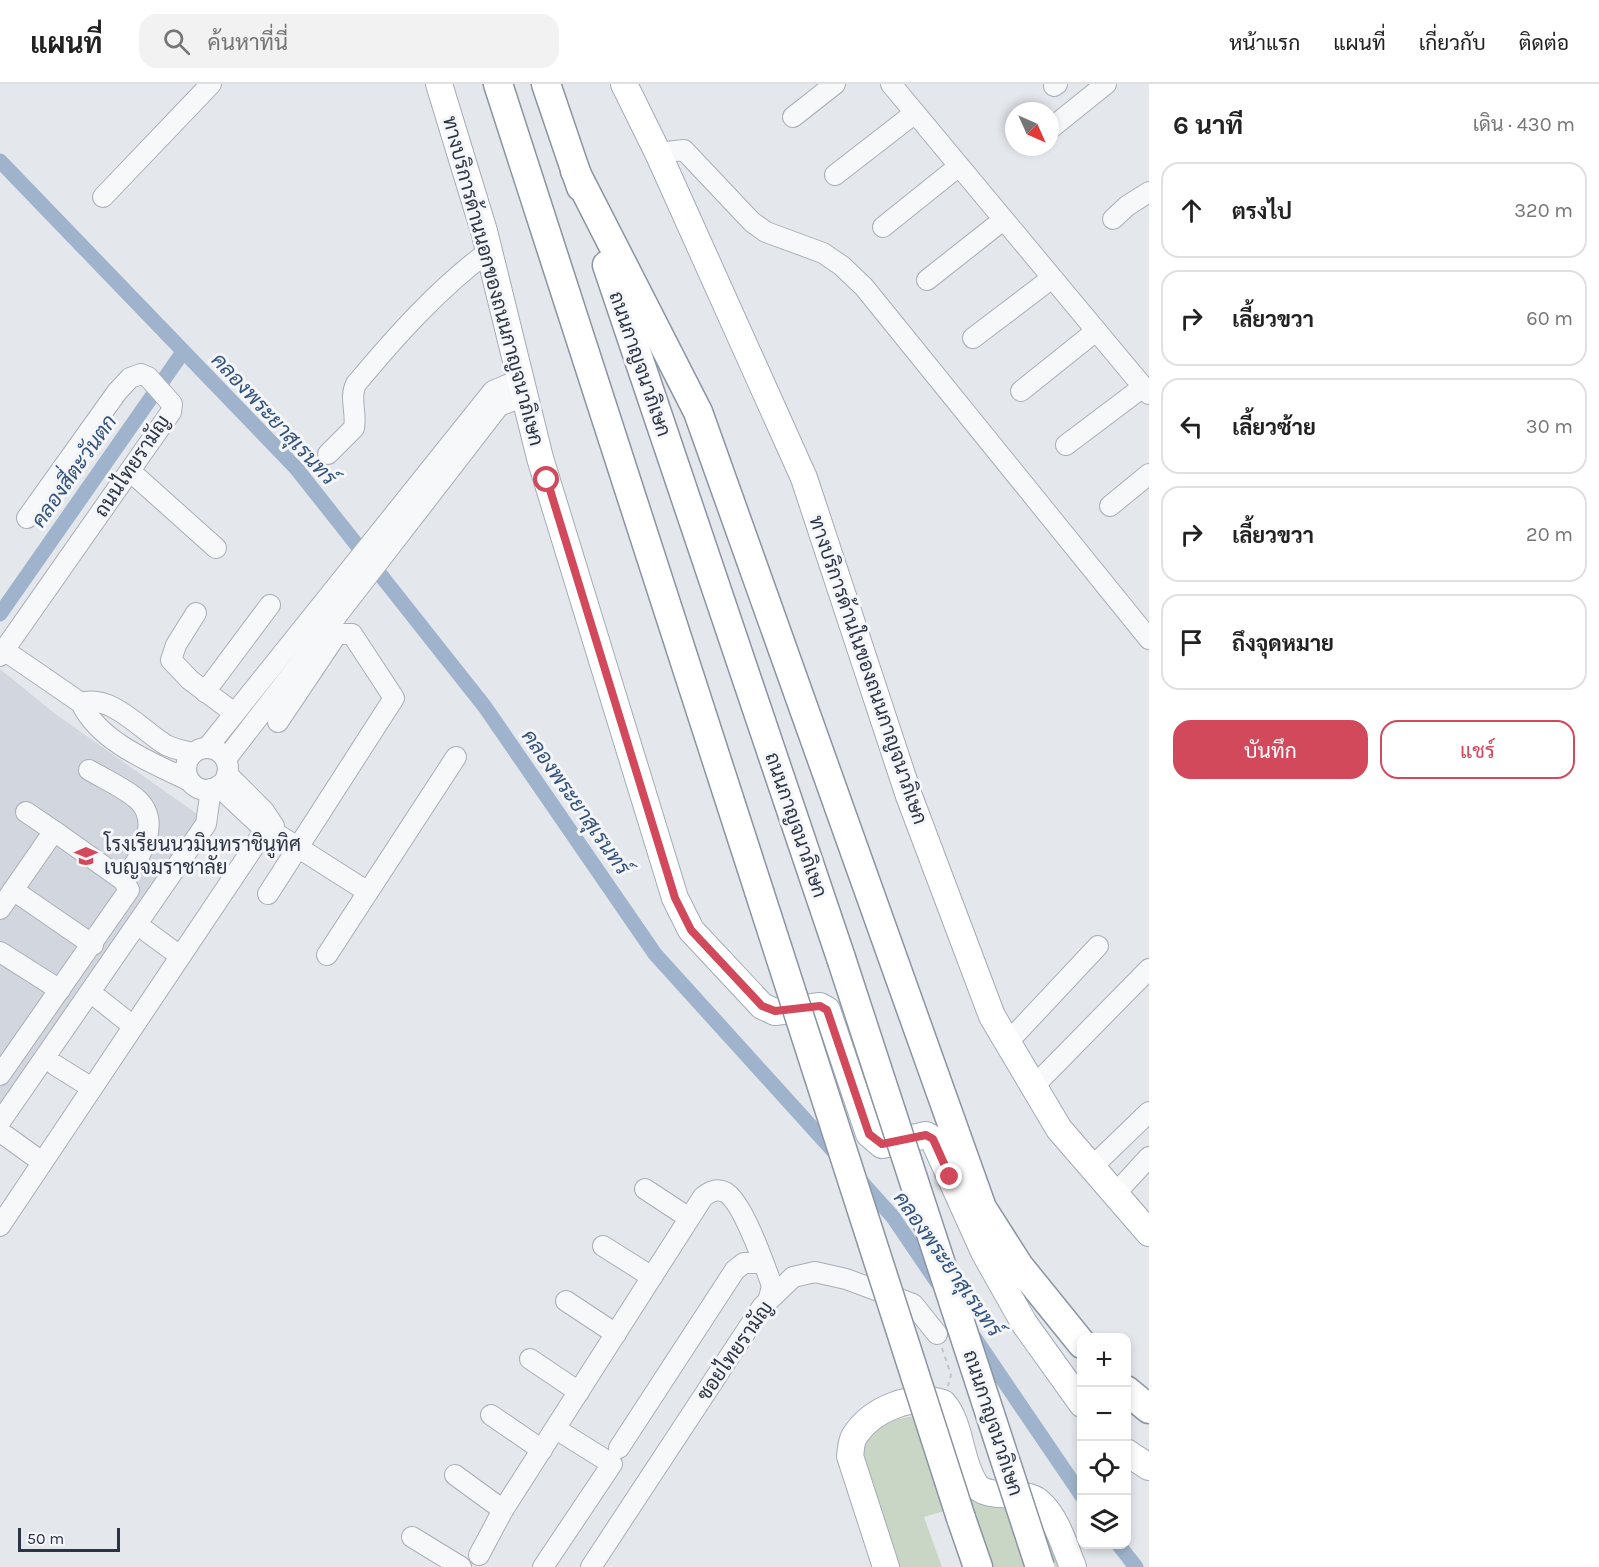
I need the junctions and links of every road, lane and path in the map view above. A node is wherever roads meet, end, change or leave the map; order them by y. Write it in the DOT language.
graph roads {
  1 [pos="211,84"];
  2 [pos="439,84"];
  3 [pos="498,84"];
  4 [pos="546,84"];
  5 [pos="624,84"];
  6 [pos="835,84"];
  7 [pos="891,84"];
  8 [pos="1106,84"];
  9 [pos="915,113"];
  10 [pos="793,117"];
  11 [pos="1059,122"];
  12 [pos="658,153"];
  13 [pos="959,166"];
  14 [pos="575,171"];
  15 [pos="835,174"];
  16 [pos="1149,192"];
  17 [pos="104,197"];
  18 [pos="1113,219"];
  19 [pos="1003,220"];
  20 [pos="883,227"];
  21 [pos="489,251"];
  22 [pos="1052,278"];
  23 [pos="927,280"];
  24 [pos="1096,331"];
  25 [pos="973,338"];
  26 [pos="523,387"];
  27 [pos="1021,391"];
  28 [pos="1146,391"];
  29 [pos="1066,445"];
  30 [pos="328,454"];
  31 [pos="130,471"];
  32 [pos="1149,474"];
  33 [pos="1110,506"];
  34 [pos="27,518"];
  35 [pos="216,548"];
  36 [pos="270,605"];
  37 [pos="196,613"];
  38 [pos="308,634"];
  39 [pos="1149,639"];
  40 [pos="4,641"];
  41 [pos="205,692"];
  42 [pos="81,703"];
  43 [pos="233,712"];
  44 [pos="278,722"];
  45 [pos="200,750"];
  46 [pos="456,756"];
  47 [pos="89,770"];
  48 [pos="220,777"];
  49 [pos="190,781"];
  50 [pos="26,812"];
  51 [pos="54,831"];
  52 [pos="272,833"];
  53 [pos="298,847"];
  54 [pos="123,879"];
  55 [pos="13,890"];
  56 [pos="368,892"];
  57 [pos="268,894"];
  58 [pos="0,909"];
  59 [pos="146,931"];
  60 [pos="93,945"];
  61 [pos="1098,946"];
  62 [pos="0,952"];
  63 [pos="327,955"];
  64 [pos="180,957"];
  65 [pos="1149,969"];
  66 [pos="60,990"];
  67 [pos="99,999"];
  68 [pos="133,1026"];
  69 [pos="1008,1042"];
  70 [pos="55,1065"];
  71 [pos="0,1075"];
  72 [pos="1034,1086"];
  73 [pos="92,1088"];
  74 [pos="1149,1112"];
  75 [pos="3,1129"];
  76 [pos="1149,1157"];
  77 [pos="42,1162"];
  78 [pos="1092,1167"];
  79 [pos="645,1189"];
  80 [pos="1115,1194"];
  81 [pos="689,1218"];
  82 [pos="0,1226"];
  83 [pos="1149,1233"];
  84 [pos="603,1246"];
  85 [pos="763,1263"];
  86 [pos="652,1277"];
  87 [pos="566,1301"];
  88 [pos="768,1301"];
  89 [pos="616,1334"];
  90 [pos="938,1334"];
  91 [pos="1072,1334"];
  92 [pos="530,1359"];
  93 [pos="579,1392"];
  94 [pos="1131,1394"];
  95 [pos="1077,1397"];
  96 [pos="943,1403"];
  97 [pos="1149,1408"];
  98 [pos="491,1415"];
  99 [pos="556,1429"];
  100 [pos="619,1448"];
  101 [pos="543,1450"];
  102 [pos="1131,1455"];
  103 [pos="1149,1467"];
  104 [pos="455,1475"];
  105 [pos="503,1510"];
  106 [pos="412,1537"];
  107 [pos="474,1564"];
  108 [pos="543,1567"];
  109 [pos="591,1567"];
  110 [pos="886,1567"];
  111 [pos="978,1567"];
  112 [pos="1040,1567"];
  113 [pos="1073,1567"];
  1 -- 17 [label="street"];
  2 -- 21 [label="main road, ทางบริการด้านนอกของถนนกาญจนาภิเษก"];
  3 -- 111 [label="highway, bridge"];
  4 -- 14 [label="highway, ถนนกาญจนาภิเษก"];
  5 -- 12 [label="main road, ทางบริการด้านในของถนนกาญจนาภิเษก"];
  6 -- 10 [label="street"];
  7 -- 9 [label="street"];
  8 -- 11 [label="street"];
  9 -- 13 [label="street"];
  9 -- 15 [label="street"];
  12 -- 39 [label="street"];
  12 -- 69 [label="main road, ทางบริการด้านในของถนนกาญจนาภิเษก"];
  13 -- 19 [label="street"];
  13 -- 20 [label="street"];
  14 -- 91 [label="highway"];
  14 -- 112 [label="highway, ถนนกาญจนาภิเษก, bridge"];
  16 -- 18 [label="street"];
  19 -- 22 [label="street"];
  19 -- 23 [label="street"];
  21 -- 26 [label="main road, ทางบริการด้านนอกของถนนกาญจนาภิเษก"];
  21 -- 30 [label="street"];
  22 -- 24 [label="street"];
  22 -- 25 [label="street"];
  24 -- 27 [label="street"];
  24 -- 28 [label="street"];
  26 -- 38 [label="street"];
  26 -- 95 [label="main road, ทางบริการด้านนอกของถนนกาญจนาภิเษก"];
  28 -- 29 [label="street"];
  31 -- 34 [label="street, ถนนไทยรามัญ"];
  31 -- 35 [label="street"];
  31 -- 40 [label="street, ถนนไทยรามัญ"];
  32 -- 33 [label="street"];
  36 -- 41 [label="street"];
  37 -- 41 [label="street"];
  38 -- 43 [label="street"];
  38 -- 48 [label="street"];
  40 -- 42 [label="street"];
  41 -- 43 [label="street"];
  42 -- 45 [label="street"];
  42 -- 49 [label="street"];
  43 -- 45 [label="street"];
  44 -- 53 [label="street"];
  45 -- 48 [label="street"];
  45 -- 49 [label="street"];
  46 -- 56 [label="street"];
  47 -- 54 [label="street"];
  48 -- 49 [label="street"];
  48 -- 52 [label="street"];
  48 -- 75 [label="street"];
  50 -- 51 [label="street"];
  51 -- 54 [label="street"];
  51 -- 55 [label="street"];
  52 -- 53 [label="street"];
  52 -- 64 [label="street"];
  53 -- 56 [label="street"];
  53 -- 57 [label="street"];
  54 -- 60 [label="street"];
  55 -- 58 [label="street"];
  55 -- 60 [label="street"];
  56 -- 63 [label="street"];
  59 -- 64 [label="street"];
  60 -- 66 [label="street"];
  61 -- 69 [label="street"];
  62 -- 66 [label="street"];
  64 -- 68 [label="street"];
  65 -- 72 [label="street"];
  66 -- 71 [label="street"];
  67 -- 68 [label="street"];
  68 -- 73 [label="street"];
  69 -- 72 [label="main road, ทางบริการด้านในของถนนกาญจนาภิเษก"];
  70 -- 73 [label="street"];
  72 -- 78 [label="main road, ทางบริการด้านในของถนนกาญจนาภิเษก"];
  73 -- 77 [label="street"];
  74 -- 78 [label="street"];
  75 -- 77 [label="street"];
  76 -- 80 [label="street"];
  77 -- 82 [label="street"];
  78 -- 80 [label="main road, ทางบริการด้านในของถนนกาญจนาภิเษก"];
  79 -- 81 [label="street"];
  80 -- 83 [label="main road, ทางบริการด้านในของถนนกาญจนาภิเษก"];
  81 -- 85 [label="street"];
  81 -- 86 [label="street"];
  84 -- 86 [label="street"];
  85 -- 88 [label="street"];
  85 -- 100 [label="street"];
  86 -- 89 [label="street"];
  87 -- 89 [label="street"];
  88 -- 90 [label="street, ซอยไทยรามัญ"];
  88 -- 109 [label="street, ซอยไทยรามัญ"];
  89 -- 93 [label="street"];
  90 -- 96 [label="path"];
  92 -- 93 [label="street"];
  93 -- 99 [label="street"];
  94 -- 97 [label="highway"];
  96 -- 110 [label="main road"];
  96 -- 113 [label="main road"];
  98 -- 101 [label="street"];
  99 -- 101 [label="street"];
  99 -- 108 [label="street"];
  101 -- 105 [label="street"];
  102 -- 103 [label="main road"];
  104 -- 105 [label="street"];
  105 -- 107 [label="street"];
  106 -- 107 [label="street"];
}
